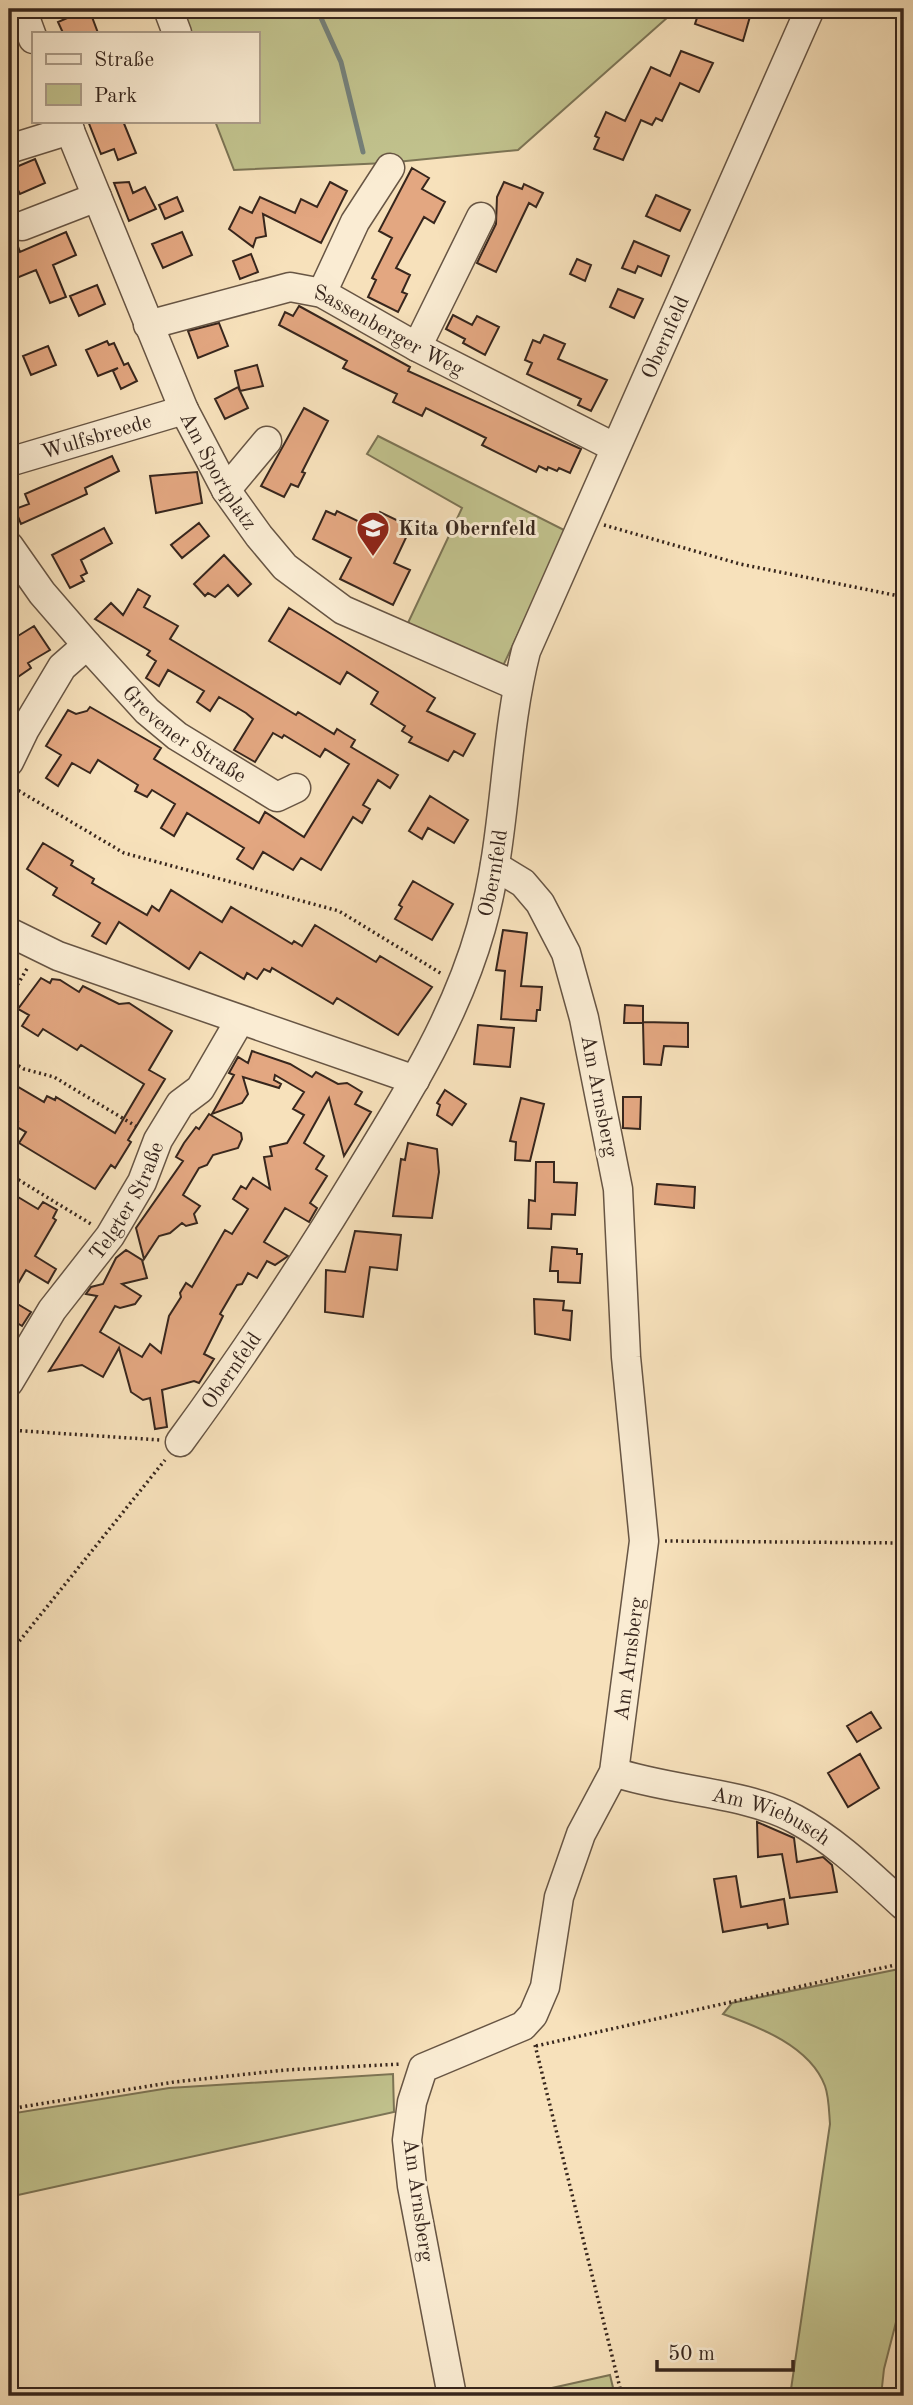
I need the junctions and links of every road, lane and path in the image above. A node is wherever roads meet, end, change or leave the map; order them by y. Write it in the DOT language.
graph roads {
  1 [pos="168,9"];
  2 [pos="810,9"];
  3 [pos="177,32"];
  4 [pos="68,125"];
  5 [pos="9,149"];
  6 [pos="390,168"];
  7 [pos="97,197"];
  8 [pos="481,217"];
  9 [pos="22,226"];
  10 [pos="323,293"];
  11 [pos="148,325"];
  12 [pos="417,347"];
  13 [pos="184,410"];
  14 [pos="267,441"];
  15 [pos="614,447"];
  16 [pos="9,462"];
  17 [pos="226,490"];
  18 [pos="582,519"];
  19 [pos="9,546"];
  20 [pos="904,597"];
  21 [pos="88,645"];
  22 [pos="517,686"];
  23 [pos="9,762"];
  24 [pos="9,785"];
  25 [pos="296,788"];
  26 [pos="495,866"];
  27 [pos="9,932"];
  28 [pos="40,947"];
  29 [pos="461,986"];
  30 [pos="9,999"];
  31 [pos="240,1020"];
  32 [pos="9,1060"];
  33 [pos="415,1080"];
  34 [pos="158,1140"];
  35 [pos="9,1175"];
  36 [pos="110,1236"];
  37 [pos="9,1381"];
  38 [pos="9,1430"];
  39 [pos="180,1442"];
  40 [pos="644,1541"];
  41 [pos="904,1543"];
  42 [pos="9,1654"];
  43 [pos="614,1772"];
  44 [pos="904,1906"];
  45 [pos="904,1963"];
  46 [pos="424,2068"];
  47 [pos="9,2109"];
  48 [pos="452,2396"];
  49 [pos="622,2396"];
  1 -- 3 [label="street"];
  2 -- 15 [label="street, Obernfeld"];
  4 -- 5 [label="street"];
  4 -- 7 [label="street, Am Sportplatz"];
  6 -- 10 [label="street"];
  7 -- 9 [label="street"];
  7 -- 11 [label="street, Am Sportplatz"];
  8 -- 12 [label="street"];
  10 -- 11 [label="street, Sassenberger Weg"];
  10 -- 12 [label="street, Sassenberger Weg"];
  11 -- 13 [label="street, Am Sportplatz"];
  12 -- 15 [label="street, Sassenberger Weg"];
  13 -- 16 [label="street, Wulfsbreede"];
  13 -- 17 [label="street, Am Sportplatz"];
  14 -- 17 [label="street"];
  15 -- 18 [label="street, Obernfeld"];
  17 -- 22 [label="street, Am Sportplatz"];
  18 -- 20 [label="path"];
  18 -- 22 [label="street, Obernfeld"];
  19 -- 21 [label="street, Grevener Straße"];
  21 -- 23 [label="street"];
  21 -- 25 [label="street, Grevener Straße"];
  22 -- 26 [label="street, Obernfeld"];
  24 -- 29 [label="path"];
  26 -- 29 [label="street, Obernfeld"];
  26 -- 40 [label="street, Am Arnsberg"];
  27 -- 28 [label="street"];
  28 -- 30 [label="path"];
  28 -- 31 [label="street"];
  29 -- 33 [label="street, Obernfeld"];
  31 -- 33 [label="street"];
  31 -- 34 [label="street, Telgter Straße"];
  32 -- 34 [label="path"];
  33 -- 39 [label="street, Obernfeld"];
  34 -- 36 [label="street, Telgter Straße"];
  35 -- 36 [label="path"];
  36 -- 37 [label="street, Telgter Straße"];
  38 -- 39 [label="path"];
  39 -- 42 [label="path"];
  40 -- 41 [label="path"];
  40 -- 43 [label="street, Am Arnsberg"];
  43 -- 44 [label="street, Am Wiebusch"];
  43 -- 46 [label="street, Am Arnsberg"];
  45 -- 49 [label="path"];
  46 -- 47 [label="path"];
  46 -- 48 [label="street, Am Arnsberg"];
}
